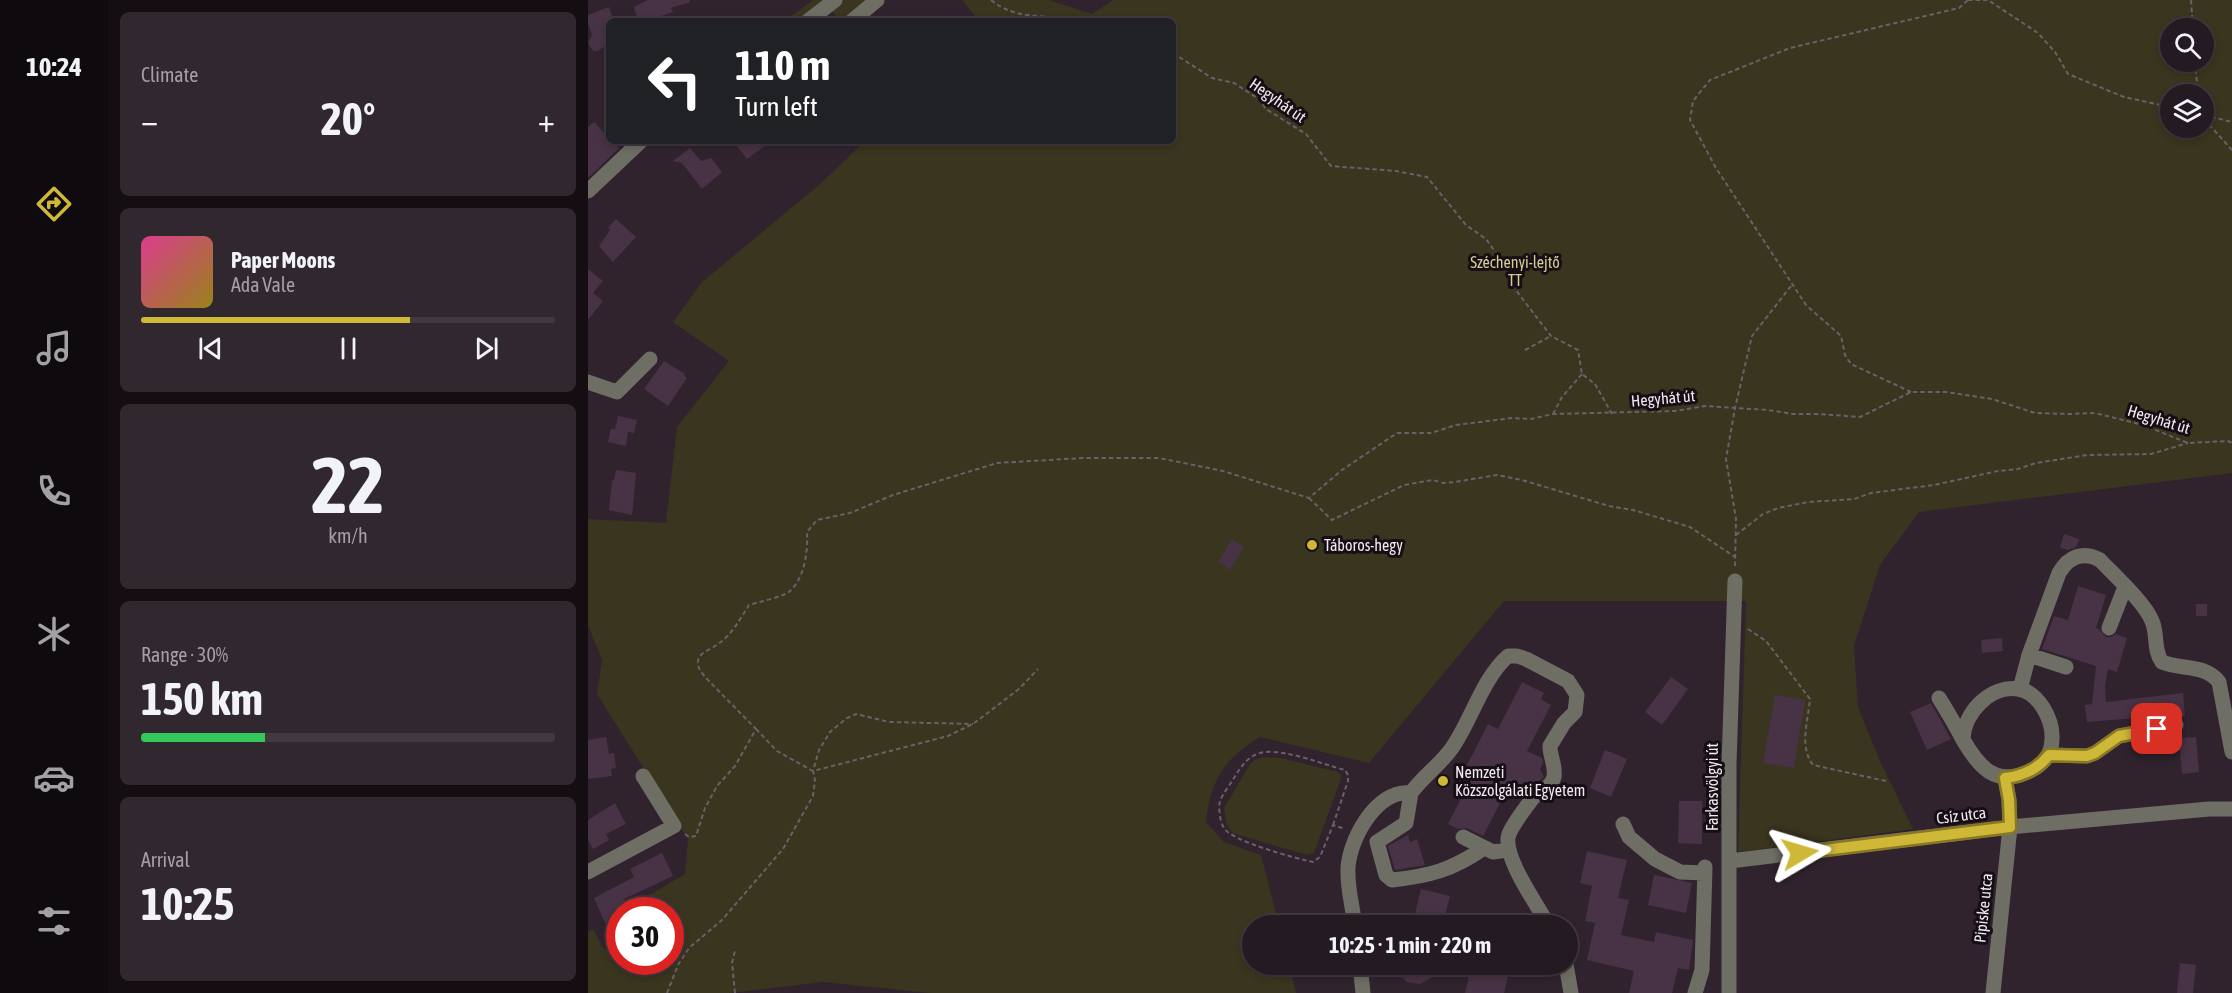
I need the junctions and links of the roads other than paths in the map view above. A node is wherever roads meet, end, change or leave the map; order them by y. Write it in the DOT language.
graph roads {
  1 [pos="835,0"];
  2 [pos="877,0"];
  3 [pos="812,18"];
  4 [pos="856,18"];
  5 [pos="638,144"];
  6 [pos="588,191"];
  7 [pos="650,360"];
  8 [pos="588,382"];
  9 [pos="1735,581"];
  10 [pos="2125,587"];
  11 [pos="2109,628"];
  12 [pos="2029,655"];
  13 [pos="2066,666"];
  14 [pos="2020,689"];
  15 [pos="1939,698"];
  16 [pos="2176,725"];
  17 [pos="1963,739"];
  18 [pos="2232,752"];
  19 [pos="2049,755"];
  20 [pos="643,776"];
  21 [pos="2005,778"];
  22 [pos="1411,793"];
  23 [pos="2232,809"];
  24 [pos="1623,824"];
  25 [pos="2010,827"];
  26 [pos="1462,837"];
  27 [pos="1484,848"];
  28 [pos="1508,850"];
  29 [pos="1730,861"];
  30 [pos="588,872"];
  31 [pos="1705,876"];
  32 [pos="1731,889"];
  33 [pos="1354,915"];
  34 [pos="1543,915"];
  35 [pos="1361,975"];
  36 [pos="1568,975"];
  37 [pos="1363,993"];
  38 [pos="1571,993"];
  39 [pos="1695,993"];
  40 [pos="1729,993"];
  41 [pos="1993,993"];
  1 -- 3 [label="street"];
  2 -- 4 [label="street"];
  5 -- 6 [label="street"];
  7 -- 8 [label="street"];
  9 -- 29 [label="street, Farkasvölgyi út"];
  10 -- 11 [label="street"];
  10 -- 12 [label="street"];
  10 -- 18 [label="street"];
  12 -- 13 [label="street"];
  12 -- 14 [label="street"];
  14 -- 17 [label="street"];
  14 -- 19 [label="street"];
  15 -- 17 [label="street"];
  16 -- 19 [label="street"];
  17 -- 21 [label="street"];
  19 -- 21 [label="street"];
  20 -- 30 [label="street"];
  21 -- 25 [label="street, Pipiske utca"];
  22 -- 27 [label="street"];
  22 -- 28 [label="street"];
  22 -- 33 [label="street"];
  23 -- 25 [label="street, Csíz utca"];
  24 -- 31 [label="street"];
  25 -- 29 [label="street, Csíz utca"];
  25 -- 41 [label="street, Pipiske utca"];
  26 -- 27 [label="street"];
  27 -- 28 [label="street"];
  28 -- 34 [label="street"];
  29 -- 32 [label="street, Farkasvölgyi út"];
  31 -- 32 [label="street"];
  31 -- 39 [label="street"];
  32 -- 40 [label="street, Farkasvölgyi út"];
  35 -- 37 [label="street"];
  36 -- 38 [label="street"];
}
